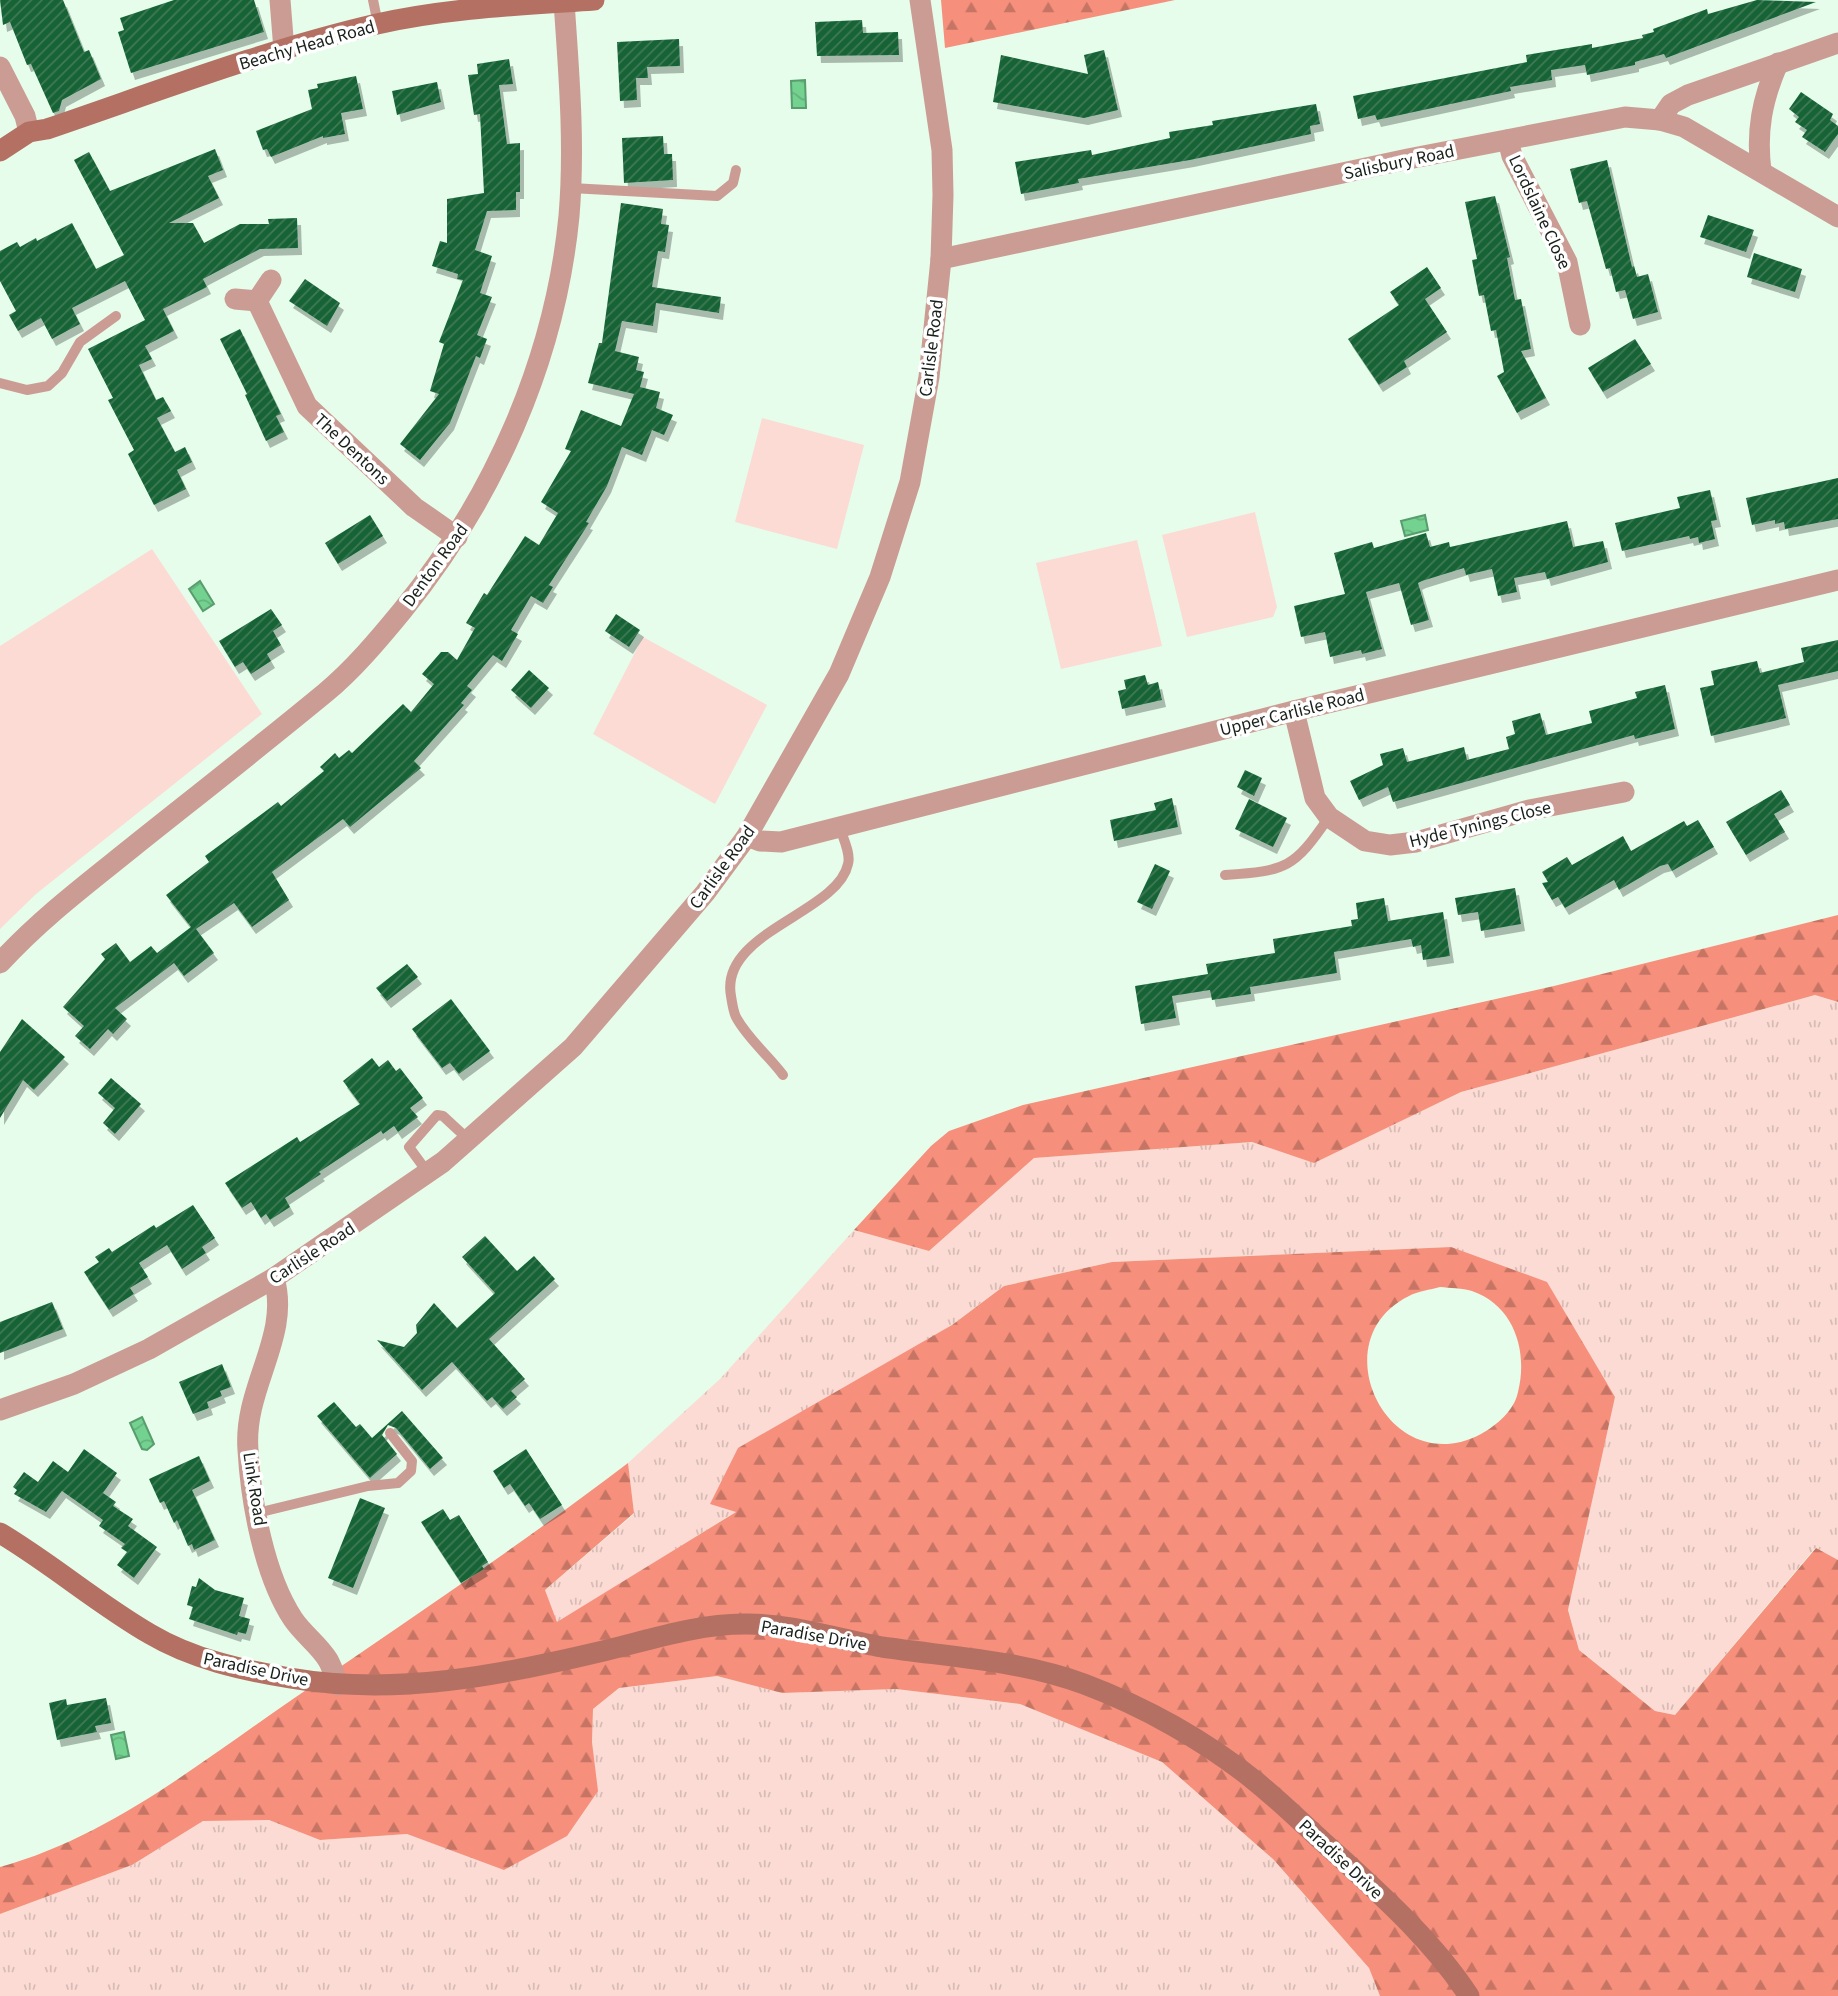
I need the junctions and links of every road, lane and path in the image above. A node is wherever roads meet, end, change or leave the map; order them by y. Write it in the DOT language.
graph roads {
  1 [pos="280,0"];
  2 [pos="373,0"];
  3 [pos="594,0"];
  4 [pos="920,0"];
  5 [pos="564,1"];
  6 [pos="377,24"];
  7 [pos="1838,43"];
  8 [pos="284,50"];
  9 [pos="1778,63"];
  10 [pos="0,67"];
  11 [pos="1660,120"];
  12 [pos="29,131"];
  13 [pos="1508,140"];
  14 [pos="0,151"];
  15 [pos="736,170"];
  16 [pos="1761,171"];
  17 [pos="571,188"];
  18 [pos="1838,217"];
  19 [pos="941,259"];
  20 [pos="271,280"];
  21 [pos="235,299"];
  22 [pos="257,301"];
  23 [pos="116,316"];
  24 [pos="1580,325"];
  25 [pos="0,383"];
  26 [pos="457,537"];
  27 [pos="1838,580"];
  28 [pos="1294,711"];
  29 [pos="1625,792"];
  30 [pos="1329,817"];
  31 [pos="840,828"];
  32 [pos="747,836"];
  33 [pos="1225,875"];
  34 [pos="0,963"];
  35 [pos="783,1075"];
  36 [pos="470,1141"];
  37 [pos="428,1173"];
  38 [pos="274,1278"];
  39 [pos="0,1410"];
  40 [pos="390,1433"];
  41 [pos="257,1513"];
  42 [pos="0,1532"];
  43 [pos="338,1685"];
  44 [pos="1469,1996"];
  1 -- 8 [label="street"];
  2 -- 6 [label="lane"];
  3 -- 5 [label="street, Beachy Head Road"];
  4 -- 19 [label="street, Carlisle Road"];
  5 -- 6 [label="street, Beachy Head Road"];
  5 -- 17 [label="street, Denton Road"];
  6 -- 8 [label="street, Beachy Head Road"];
  7 -- 9 [label="street"];
  8 -- 12 [label="street, Beachy Head Road"];
  9 -- 11 [label="street"];
  9 -- 16 [label="street"];
  10 -- 12 [label="street"];
  11 -- 13 [label="street, Salisbury Road"];
  11 -- 16 [label="street, Salisbury Road"];
  12 -- 14 [label="street"];
  13 -- 19 [label="street, Salisbury Road"];
  13 -- 24 [label="street, Lordslaine Close"];
  15 -- 17 [label="lane"];
  16 -- 18 [label="street, Salisbury Road"];
  17 -- 26 [label="street, Denton Road"];
  19 -- 32 [label="street, Carlisle Road"];
  20 -- 22 [label="street"];
  21 -- 22 [label="street"];
  22 -- 26 [label="street, The Dentons"];
  23 -- 25 [label="lane"];
  26 -- 34 [label="street, Denton Road"];
  27 -- 28 [label="street, Upper Carlisle Road"];
  28 -- 30 [label="street, Hyde Tynings Close"];
  28 -- 31 [label="street, Upper Carlisle Road"];
  29 -- 30 [label="street, Hyde Tynings Close"];
  30 -- 33 [label="lane"];
  31 -- 32 [label="street, Upper Carlisle Road"];
  31 -- 35 [label="lane"];
  32 -- 36 [label="street, Carlisle Road"];
  36 -- 37 [label="street, Carlisle Road"];
  36 -- 37 [label="lane"];
  37 -- 38 [label="street, Carlisle Road"];
  38 -- 39 [label="street, Carlisle Road"];
  38 -- 41 [label="street, Link Road"];
  40 -- 41 [label="lane"];
  41 -- 43 [label="street, Link Road"];
  42 -- 43 [label="street, Paradise Drive"];
  43 -- 44 [label="street, Paradise Drive"];
}
